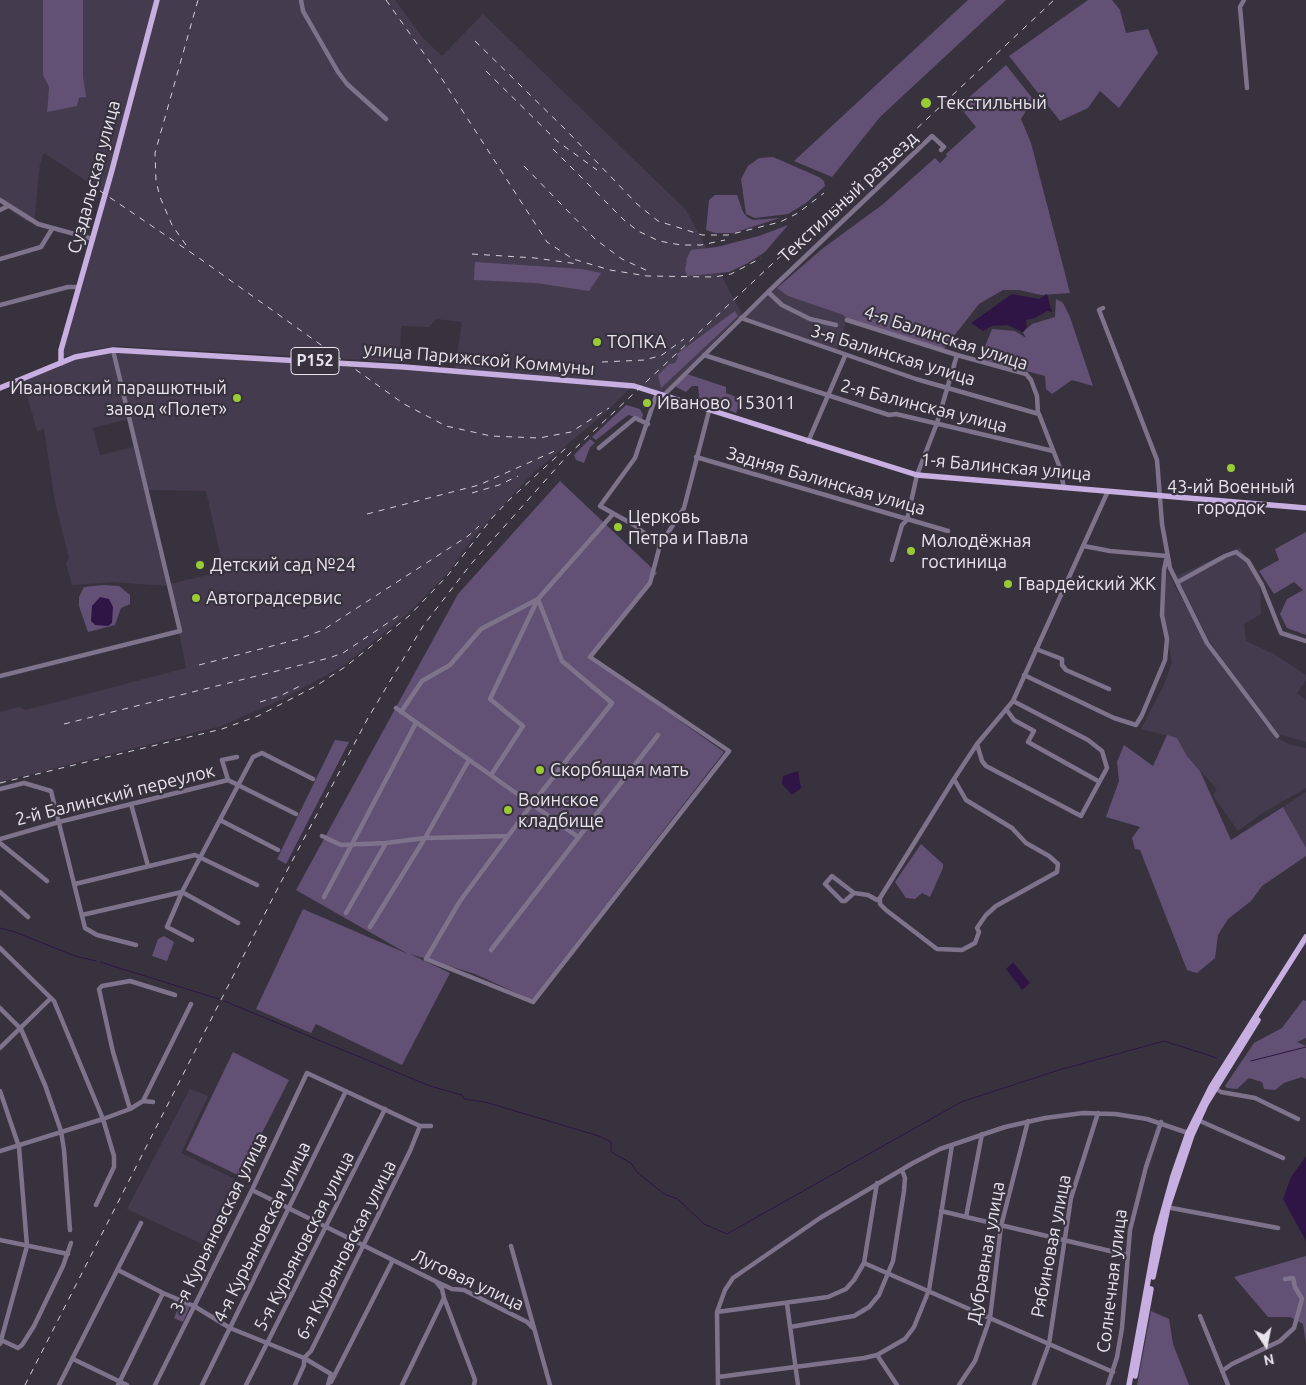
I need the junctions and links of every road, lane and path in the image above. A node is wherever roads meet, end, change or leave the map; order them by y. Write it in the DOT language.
graph roads {
  1 [pos="157,0"];
  2 [pos="301,0"];
  3 [pos="1244,0"];
  4 [pos="1247,88"];
  5 [pos="386,119"];
  6 [pos="941,150"];
  7 [pos="0,200"];
  8 [pos="8,206"];
  9 [pos="0,210"];
  10 [pos="52,229"];
  11 [pos="93,239"];
  12 [pos="0,259"];
  13 [pos="79,287"];
  14 [pos="768,292"];
  15 [pos="0,305"];
  16 [pos="1103,308"];
  17 [pos="741,318"];
  18 [pos="848,320"];
  19 [pos="836,325"];
  20 [pos="113,350"];
  21 [pos="704,355"];
  22 [pos="957,355"];
  23 [pos="845,356"];
  24 [pos="61,363"];
  25 [pos="947,387"];
  26 [pos="0,388"];
  27 [pos="657,393"];
  28 [pos="664,395"];
  29 [pos="829,396"];
  30 [pos="709,411"];
  31 [pos="1039,413"];
  32 [pos="937,423"];
  33 [pos="648,424"];
  34 [pos="808,442"];
  35 [pos="599,448"];
  36 [pos="1053,451"];
  37 [pos="696,457"];
  38 [pos="918,475"];
  39 [pos="1064,488"];
  40 [pos="1108,491"];
  41 [pos="1159,495"];
  42 [pos="1306,508"];
  43 [pos="613,514"];
  44 [pos="908,520"];
  45 [pos="948,531"];
  46 [pos="660,545"];
  47 [pos="1084,546"];
  48 [pos="1167,556"];
  49 [pos="892,560"];
  50 [pos="1178,582"];
  51 [pos="538,599"];
  52 [pos="1306,641"];
  53 [pos="1036,649"];
  54 [pos="1024,675"];
  55 [pos="0,676"];
  56 [pos="1109,689"];
  57 [pos="1013,701"];
  58 [pos="1006,709"];
  59 [pos="416,723"];
  60 [pos="658,735"];
  61 [pos="1278,736"];
  62 [pos="977,744"];
  63 [pos="238,757"];
  64 [pos="469,760"];
  65 [pos="491,775"];
  66 [pos="313,779"];
  67 [pos="954,779"];
  68 [pos="228,780"];
  69 [pos="1098,781"];
  70 [pos="237,784"];
  71 [pos="0,789"];
  72 [pos="132,804"];
  73 [pos="532,804"];
  74 [pos="296,814"];
  75 [pos="220,820"];
  76 [pos="59,822"];
  77 [pos="322,836"];
  78 [pos="508,836"];
  79 [pos="578,837"];
  80 [pos="425,838"];
  81 [pos="0,841"];
  82 [pos="386,844"];
  83 [pos="353,845"];
  84 [pos="278,850"];
  85 [pos="200,857"];
  86 [pos="148,866"];
  87 [pos="47,881"];
  88 [pos="75,884"];
  89 [pos="257,885"];
  90 [pos="0,892"];
  91 [pos="182,892"];
  92 [pos="854,892"];
  93 [pos="324,897"];
  94 [pos="880,898"];
  95 [pos="346,914"];
  96 [pos="82,915"];
  97 [pos="28,917"];
  98 [pos="238,923"];
  99 [pos="370,927"];
  100 [pos="1306,937"];
  101 [pos="192,940"];
  102 [pos="1306,944"];
  103 [pos="136,945"];
  104 [pos="0,948"];
  105 [pos="491,950"];
  106 [pos="175,995"];
  107 [pos="53,999"];
  108 [pos="192,1004"];
  109 [pos="0,1008"];
  110 [pos="21,1029"];
  111 [pos="0,1048"];
  112 [pos="1215,1088"];
  113 [pos="0,1091"];
  114 [pos="346,1091"];
  115 [pos="143,1101"];
  116 [pos="153,1102"];
  117 [pos="130,1109"];
  118 [pos="385,1109"];
  119 [pos="1098,1113"];
  120 [pos="103,1119"];
  121 [pos="1298,1119"];
  122 [pos="1198,1120"];
  123 [pos="1028,1121"];
  124 [pos="1161,1122"];
  125 [pos="420,1126"];
  126 [pos="431,1126"];
  127 [pos="61,1131"];
  128 [pos="1188,1133"];
  129 [pos="982,1134"];
  130 [pos="18,1144"];
  131 [pos="952,1145"];
  132 [pos="0,1151"];
  133 [pos="1283,1158"];
  134 [pos="902,1170"];
  135 [pos="877,1183"];
  136 [pos="252,1190"];
  137 [pos="96,1205"];
  138 [pos="1166,1207"];
  139 [pos="289,1209"];
  140 [pos="941,1211"];
  141 [pos="966,1217"];
  142 [pos="141,1223"];
  143 [pos="1001,1226"];
  144 [pos="327,1227"];
  145 [pos="1278,1228"];
  146 [pos="70,1230"];
  147 [pos="0,1240"];
  148 [pos="1064,1240"];
  149 [pos="71,1244"];
  150 [pos="27,1246"];
  151 [pos="363,1246"];
  152 [pos="511,1246"];
  153 [pos="68,1254"];
  154 [pos="1127,1255"];
  155 [pos="391,1260"];
  156 [pos="864,1263"];
  157 [pos="118,1270"];
  158 [pos="889,1273"];
  159 [pos="1285,1278"];
  160 [pos="437,1282"];
  161 [pos="929,1290"];
  162 [pos="163,1293"];
  163 [pos="444,1298"];
  164 [pos="787,1304"];
  165 [pos="194,1306"];
  166 [pos="718,1312"];
  167 [pos="1200,1316"];
  168 [pos="990,1318"];
  169 [pos="230,1328"];
  170 [pos="533,1328"];
  171 [pos="790,1328"];
  172 [pos="1,1341"];
  173 [pos="267,1344"];
  174 [pos="1049,1344"];
  175 [pos="877,1355"];
  176 [pos="304,1358"];
  177 [pos="73,1359"];
  178 [pos="795,1366"];
  179 [pos="1222,1371"];
  180 [pos="1113,1372"];
  181 [pos="718,1377"];
  182 [pos="119,1383"];
  183 [pos="59,1385"];
  184 [pos="127,1385"];
  185 [pos="155,1385"];
  186 [pos="202,1385"];
  187 [pos="246,1385"];
  188 [pos="295,1385"];
  189 [pos="328,1385"];
  190 [pos="402,1385"];
  191 [pos="474,1385"];
  192 [pos="550,1385"];
  193 [pos="718,1385"];
  194 [pos="798,1385"];
  195 [pos="897,1385"];
  196 [pos="958,1385"];
  197 [pos="1034,1385"];
  198 [pos="1108,1385"];
  199 [pos="1131,1385"];
  200 [pos="1228,1385"];
  1 -- 11 [label="main road, Суздальская улица"];
  2 -- 5 [label="street"];
  3 -- 4 [label="street"];
  6 -- 14 [label="street, Текстильный разъезд"];
  7 -- 8 [label="street"];
  8 -- 9 [label="street"];
  8 -- 10 [label="street"];
  10 -- 11 [label="street"];
  10 -- 12 [label="street"];
  11 -- 13 [label="main road, Суздальская улица"];
  13 -- 15 [label="street"];
  13 -- 24 [label="main road, Суздальская улица"];
  14 -- 17 [label="street"];
  14 -- 19 [label="street"];
  16 -- 41 [label="street"];
  17 -- 21 [label="street"];
  17 -- 23 [label="street, 3-я Балинская улица"];
  18 -- 22 [label="street, 4-я Балинская улица"];
  20 -- 24 [label="main road, улица Парижской Коммуны / Р152"];
  20 -- 27 [label="main road, улица Парижской Коммуны / Р152"];
  20 -- 55 [label="street"];
  21 -- 28 [label="street"];
  21 -- 29 [label="street, 2-я Балинская улица"];
  22 -- 25 [label="street"];
  22 -- 31 [label="street, 4-я Балинская улица"];
  23 -- 25 [label="street, 3-я Балинская улица"];
  23 -- 29 [label="street"];
  24 -- 26 [label="main road, улица Парижской Коммуны / Р152"];
  25 -- 31 [label="street, 3-я Балинская улица"];
  25 -- 32 [label="street"];
  27 -- 28 [label="main road, 1-я Балинская улица"];
  27 -- 33 [label="street"];
  28 -- 30 [label="main road, 1-я Балинская улица"];
  29 -- 32 [label="street, 2-я Балинская улица"];
  29 -- 34 [label="street"];
  30 -- 34 [label="main road, 1-я Балинская улица"];
  30 -- 37 [label="street"];
  31 -- 36 [label="street"];
  32 -- 36 [label="street, 2-я Балинская улица"];
  32 -- 38 [label="street"];
  33 -- 35 [label="street"];
  33 -- 43 [label="street"];
  34 -- 38 [label="main road, 1-я Балинская улица"];
  36 -- 39 [label="street"];
  37 -- 44 [label="street, Задняя Балинская улица"];
  37 -- 46 [label="street"];
  38 -- 39 [label="main road, 1-я Балинская улица"];
  38 -- 44 [label="street"];
  39 -- 40 [label="main road, 1-я Балинская улица"];
  40 -- 41 [label="main road"];
  40 -- 47 [label="street, 1-я Балинская улица"];
  41 -- 42 [label="main road"];
  41 -- 48 [label="street"];
  43 -- 46 [label="street"];
  43 -- 51 [label="street"];
  44 -- 45 [label="street, Задняя Балинская улица"];
  44 -- 49 [label="street"];
  46 -- 78 [label="street"];
  47 -- 48 [label="street"];
  47 -- 53 [label="street, 1-я Балинская улица"];
  48 -- 50 [label="street"];
  48 -- 54 [label="street"];
  50 -- 52 [label="street"];
  50 -- 61 [label="street"];
  51 -- 59 [label="street"];
  51 -- 65 [label="street"];
  51 -- 73 [label="street"];
  53 -- 54 [label="street, 1-я Балинская улица"];
  53 -- 56 [label="street"];
  54 -- 57 [label="street, 1-я Балинская улица"];
  57 -- 58 [label="street, 1-я Балинская улица"];
  57 -- 69 [label="street"];
  58 -- 62 [label="street, 1-я Балинская улица"];
  58 -- 69 [label="street"];
  59 -- 64 [label="street"];
  59 -- 83 [label="street"];
  60 -- 79 [label="street"];
  62 -- 67 [label="street, 1-я Балинская улица"];
  62 -- 69 [label="street"];
  63 -- 68 [label="street"];
  64 -- 65 [label="street"];
  64 -- 80 [label="street"];
  65 -- 73 [label="street"];
  66 -- 70 [label="street"];
  67 -- 94 [label="street, 1-я Балинская улица"];
  67 -- 94 [label="street"];
  68 -- 70 [label="street, 2-й Балинский переулок"];
  68 -- 72 [label="street, 2-й Балинский переулок"];
  70 -- 74 [label="street, 2-й Балинский переулок"];
  70 -- 75 [label="street"];
  71 -- 76 [label="street"];
  72 -- 76 [label="street, 2-й Балинский переулок"];
  72 -- 86 [label="street"];
  73 -- 78 [label="street"];
  73 -- 79 [label="street"];
  75 -- 84 [label="street"];
  75 -- 85 [label="street"];
  76 -- 81 [label="street, 2-й Балинский переулок"];
  76 -- 88 [label="street"];
  77 -- 83 [label="street"];
  78 -- 80 [label="street"];
  79 -- 105 [label="street"];
  80 -- 82 [label="street"];
  80 -- 99 [label="street"];
  81 -- 87 [label="street"];
  82 -- 83 [label="street"];
  82 -- 95 [label="street"];
  83 -- 93 [label="street"];
  85 -- 86 [label="street"];
  85 -- 89 [label="street"];
  85 -- 91 [label="street"];
  86 -- 88 [label="street"];
  88 -- 96 [label="street"];
  90 -- 97 [label="street"];
  91 -- 96 [label="street"];
  91 -- 98 [label="street"];
  91 -- 101 [label="street"];
  92 -- 92 [label="street"];
  92 -- 94 [label="street"];
  96 -- 103 [label="street"];
  100 -- 128 [label="main road"];
  102 -- 112 [label="main road"];
  104 -- 107 [label="street"];
  106 -- 117 [label="street"];
  107 -- 110 [label="street"];
  107 -- 120 [label="street"];
  108 -- 115 [label="street"];
  109 -- 110 [label="street"];
  110 -- 111 [label="street"];
  110 -- 127 [label="street"];
  112 -- 121 [label="street"];
  112 -- 122 [label="main road"];
  113 -- 130 [label="street"];
  114 -- 118 [label="street"];
  114 -- 136 [label="street, 3-я Курьяновская улица"];
  114 -- 139 [label="street, 4-я Курьяновская улица"];
  115 -- 116 [label="street"];
  115 -- 117 [label="street"];
  117 -- 120 [label="street"];
  118 -- 125 [label="street"];
  118 -- 144 [label="street, 5-я Курьяновская улица"];
  119 -- 123 [label="street"];
  119 -- 124 [label="street"];
  119 -- 148 [label="street, Рябиновая улица"];
  120 -- 127 [label="street"];
  120 -- 137 [label="street"];
  122 -- 133 [label="street"];
  122 -- 138 [label="main road"];
  123 -- 129 [label="street"];
  123 -- 143 [label="street, Дубравная улица"];
  124 -- 128 [label="street"];
  124 -- 154 [label="street, Солнечная улица"];
  125 -- 126 [label="street"];
  125 -- 151 [label="street, 6-я Курьяновская улица"];
  127 -- 130 [label="street"];
  127 -- 146 [label="street"];
  128 -- 138 [label="main road"];
  129 -- 131 [label="street"];
  129 -- 141 [label="street"];
  130 -- 132 [label="street"];
  130 -- 150 [label="street"];
  131 -- 134 [label="street"];
  131 -- 140 [label="street"];
  134 -- 135 [label="street"];
  134 -- 158 [label="street"];
  135 -- 156 [label="street"];
  135 -- 166 [label="street"];
  136 -- 139 [label="street, Луговая улица"];
  136 -- 165 [label="street, 3-я Курьяновская улица"];
  138 -- 145 [label="street"];
  138 -- 199 [label="main road"];
  139 -- 144 [label="street, Луговая улица"];
  139 -- 169 [label="street, 4-я Курьяновская улица"];
  140 -- 141 [label="street"];
  140 -- 161 [label="street"];
  141 -- 143 [label="street"];
  142 -- 157 [label="street"];
  143 -- 148 [label="street"];
  143 -- 168 [label="street, Дубравная улица"];
  144 -- 151 [label="street, Луговая улица"];
  144 -- 173 [label="street, 5-я Курьяновская улица"];
  147 -- 150 [label="street"];
  148 -- 154 [label="street"];
  148 -- 174 [label="street, Рябиновая улица"];
  149 -- 153 [label="street"];
  150 -- 153 [label="street"];
  150 -- 172 [label="street"];
  151 -- 155 [label="street, Луговая улица"];
  151 -- 176 [label="street, 6-я Курьяновская улица"];
  152 -- 170 [label="street"];
  153 -- 172 [label="street"];
  154 -- 180 [label="street, Солнечная улица"];
  155 -- 160 [label="street, Луговая улица"];
  155 -- 189 [label="street"];
  156 -- 158 [label="street"];
  156 -- 164 [label="street"];
  157 -- 162 [label="street"];
  157 -- 177 [label="street"];
  158 -- 161 [label="street"];
  158 -- 171 [label="street"];
  159 -- 179 [label="street"];
  160 -- 163 [label="street"];
  160 -- 170 [label="street, Луговая улица"];
  161 -- 168 [label="street"];
  161 -- 175 [label="street"];
  162 -- 165 [label="street"];
  162 -- 182 [label="street"];
  163 -- 190 [label="street"];
  163 -- 191 [label="street"];
  164 -- 166 [label="street"];
  164 -- 171 [label="street"];
  165 -- 169 [label="street"];
  165 -- 185 [label="street, 3-я Курьяновская улица"];
  166 -- 181 [label="street"];
  167 -- 179 [label="street"];
  168 -- 174 [label="street"];
  168 -- 196 [label="street, Дубравная улица"];
  169 -- 173 [label="street"];
  169 -- 186 [label="street, 4-я Курьяновская улица"];
  170 -- 192 [label="street"];
  171 -- 178 [label="street"];
  173 -- 176 [label="street"];
  173 -- 187 [label="street, 5-я Курьяновская улица"];
  174 -- 180 [label="street"];
  174 -- 197 [label="street, Рябиновая улица"];
  175 -- 178 [label="street"];
  175 -- 195 [label="street"];
  176 -- 188 [label="street, 6-я Курьяновская улица"];
  176 -- 189 [label="street"];
  177 -- 182 [label="street"];
  177 -- 183 [label="street"];
  178 -- 181 [label="street"];
  178 -- 194 [label="street"];
  179 -- 200 [label="street"];
  180 -- 198 [label="street, Солнечная улица"];
  181 -- 193 [label="street"];
  182 -- 184 [label="street"];
}
